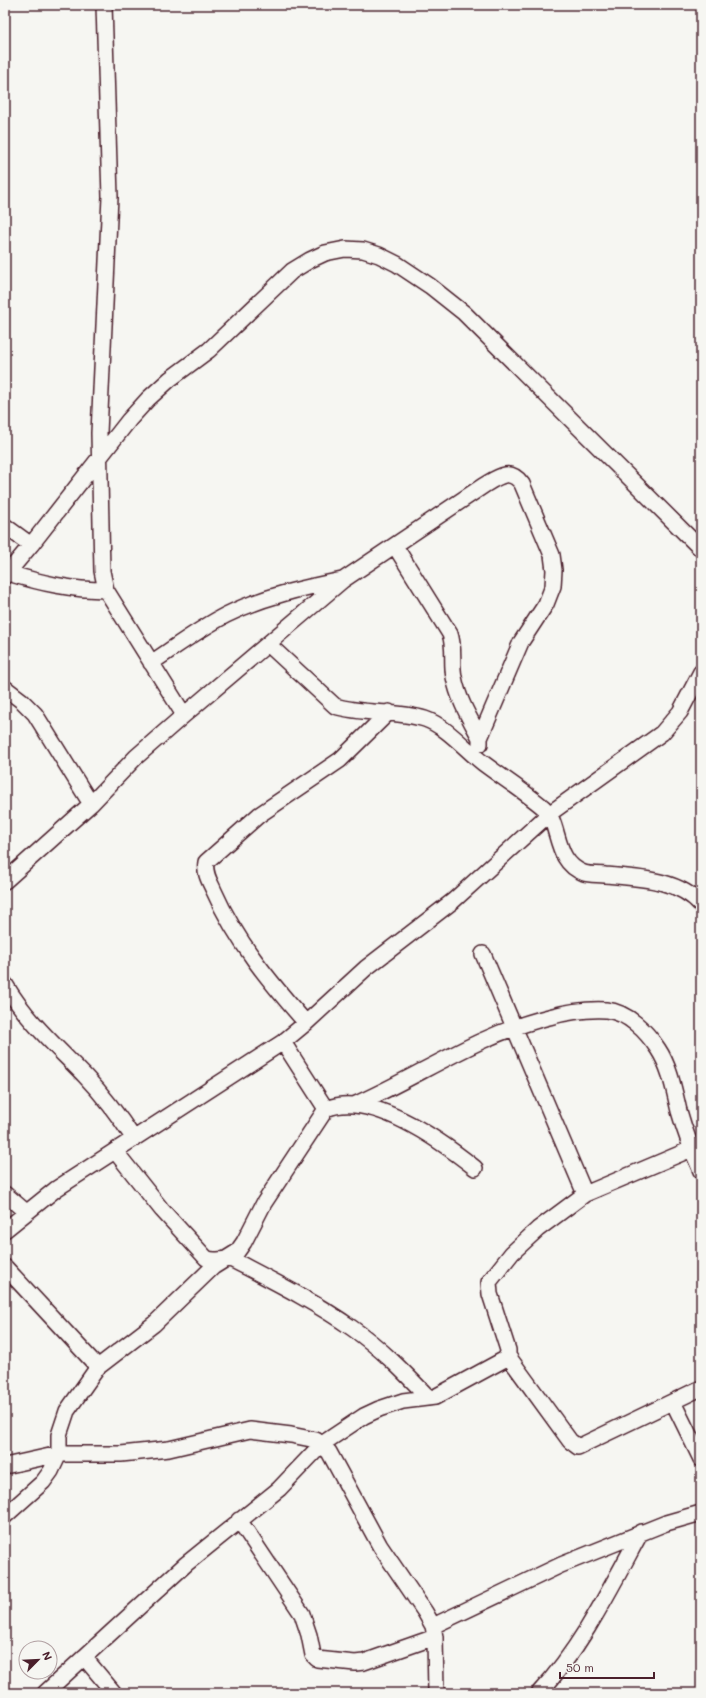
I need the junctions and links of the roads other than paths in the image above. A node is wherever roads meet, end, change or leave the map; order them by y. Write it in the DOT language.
graph roads {
  1 [pos="104,5"];
  2 [pos="100,460"];
  3 [pos="5,526"];
  4 [pos="31,545"];
  5 [pos="395,546"];
  6 [pos="701,549"];
  7 [pos="7,574"];
  8 [pos="343,580"];
  9 [pos="106,590"];
  10 [pos="268,644"];
  11 [pos="151,663"];
  12 [pos="701,672"];
  13 [pos="5,688"];
  14 [pos="389,712"];
  15 [pos="184,715"];
  16 [pos="480,738"];
  17 [pos="482,763"];
  18 [pos="91,804"];
  19 [pos="549,814"];
  20 [pos="5,881"];
  21 [pos="701,905"];
  22 [pos="483,954"];
  23 [pos="5,984"];
  24 [pos="10,1002"];
  25 [pos="306,1023"];
  26 [pos="514,1026"];
  27 [pos="283,1042"];
  28 [pos="354,1105"];
  29 [pos="326,1110"];
  30 [pos="134,1139"];
  31 [pos="696,1148"];
  32 [pos="115,1151"];
  33 [pos="475,1168"];
  34 [pos="701,1171"];
  35 [pos="5,1194"];
  36 [pos="585,1194"];
  37 [pos="26,1212"];
  38 [pos="5,1230"];
  39 [pos="226,1259"];
  40 [pos="5,1268"];
  41 [pos="508,1356"];
  42 [pos="98,1367"];
  43 [pos="701,1388"];
  44 [pos="429,1398"];
  45 [pos="673,1402"];
  46 [pos="322,1444"];
  47 [pos="59,1454"];
  48 [pos="701,1459"];
  49 [pos="5,1466"];
  50 [pos="701,1513"];
  51 [pos="5,1516"];
  52 [pos="239,1520"];
  53 [pos="641,1532"];
  54 [pos="434,1631"];
  55 [pos="84,1657"];
  56 [pos="45,1693"];
  57 [pos="114,1693"];
  58 [pos="436,1693"];
  59 [pos="540,1693"];
  1 -- 2 [label="street"];
  2 -- 4 [label="street"];
  2 -- 6 [label="street"];
  2 -- 9 [label="street"];
  3 -- 4 [label="street"];
  4 -- 7 [label="street"];
  5 -- 8 [label="street"];
  5 -- 16 [label="street"];
  5 -- 16 [label="street"];
  7 -- 9 [label="street"];
  8 -- 10 [label="street"];
  8 -- 11 [label="street"];
  9 -- 11 [label="street"];
  10 -- 14 [label="street"];
  10 -- 15 [label="street"];
  11 -- 15 [label="street"];
  12 -- 19 [label="street"];
  13 -- 18 [label="street"];
  14 -- 17 [label="street"];
  14 -- 25 [label="street"];
  15 -- 18 [label="street"];
  16 -- 17 [label="street"];
  17 -- 19 [label="street"];
  18 -- 20 [label="street"];
  19 -- 21 [label="street"];
  19 -- 25 [label="street"];
  22 -- 26 [label="street"];
  23 -- 24 [label="street"];
  24 -- 30 [label="street"];
  25 -- 27 [label="street"];
  26 -- 28 [label="street"];
  26 -- 31 [label="street"];
  26 -- 36 [label="street"];
  27 -- 29 [label="street"];
  27 -- 30 [label="street"];
  28 -- 29 [label="street"];
  28 -- 33 [label="street"];
  29 -- 39 [label="street"];
  30 -- 32 [label="street"];
  31 -- 34 [label="street"];
  31 -- 36 [label="street"];
  32 -- 37 [label="street"];
  32 -- 39 [label="street"];
  35 -- 37 [label="street"];
  36 -- 41 [label="street"];
  37 -- 38 [label="street"];
  39 -- 42 [label="street"];
  39 -- 44 [label="street"];
  40 -- 42 [label="street"];
  41 -- 44 [label="street"];
  41 -- 45 [label="street"];
  42 -- 47 [label="street"];
  43 -- 45 [label="street"];
  44 -- 46 [label="street"];
  45 -- 48 [label="street"];
  46 -- 47 [label="street"];
  46 -- 52 [label="street"];
  46 -- 54 [label="street"];
  47 -- 49 [label="street"];
  47 -- 51 [label="street"];
  50 -- 53 [label="street"];
  52 -- 54 [label="street"];
  52 -- 55 [label="street"];
  53 -- 54 [label="street"];
  53 -- 59 [label="street"];
  54 -- 58 [label="street"];
  55 -- 56 [label="street"];
  55 -- 57 [label="street"];
}
